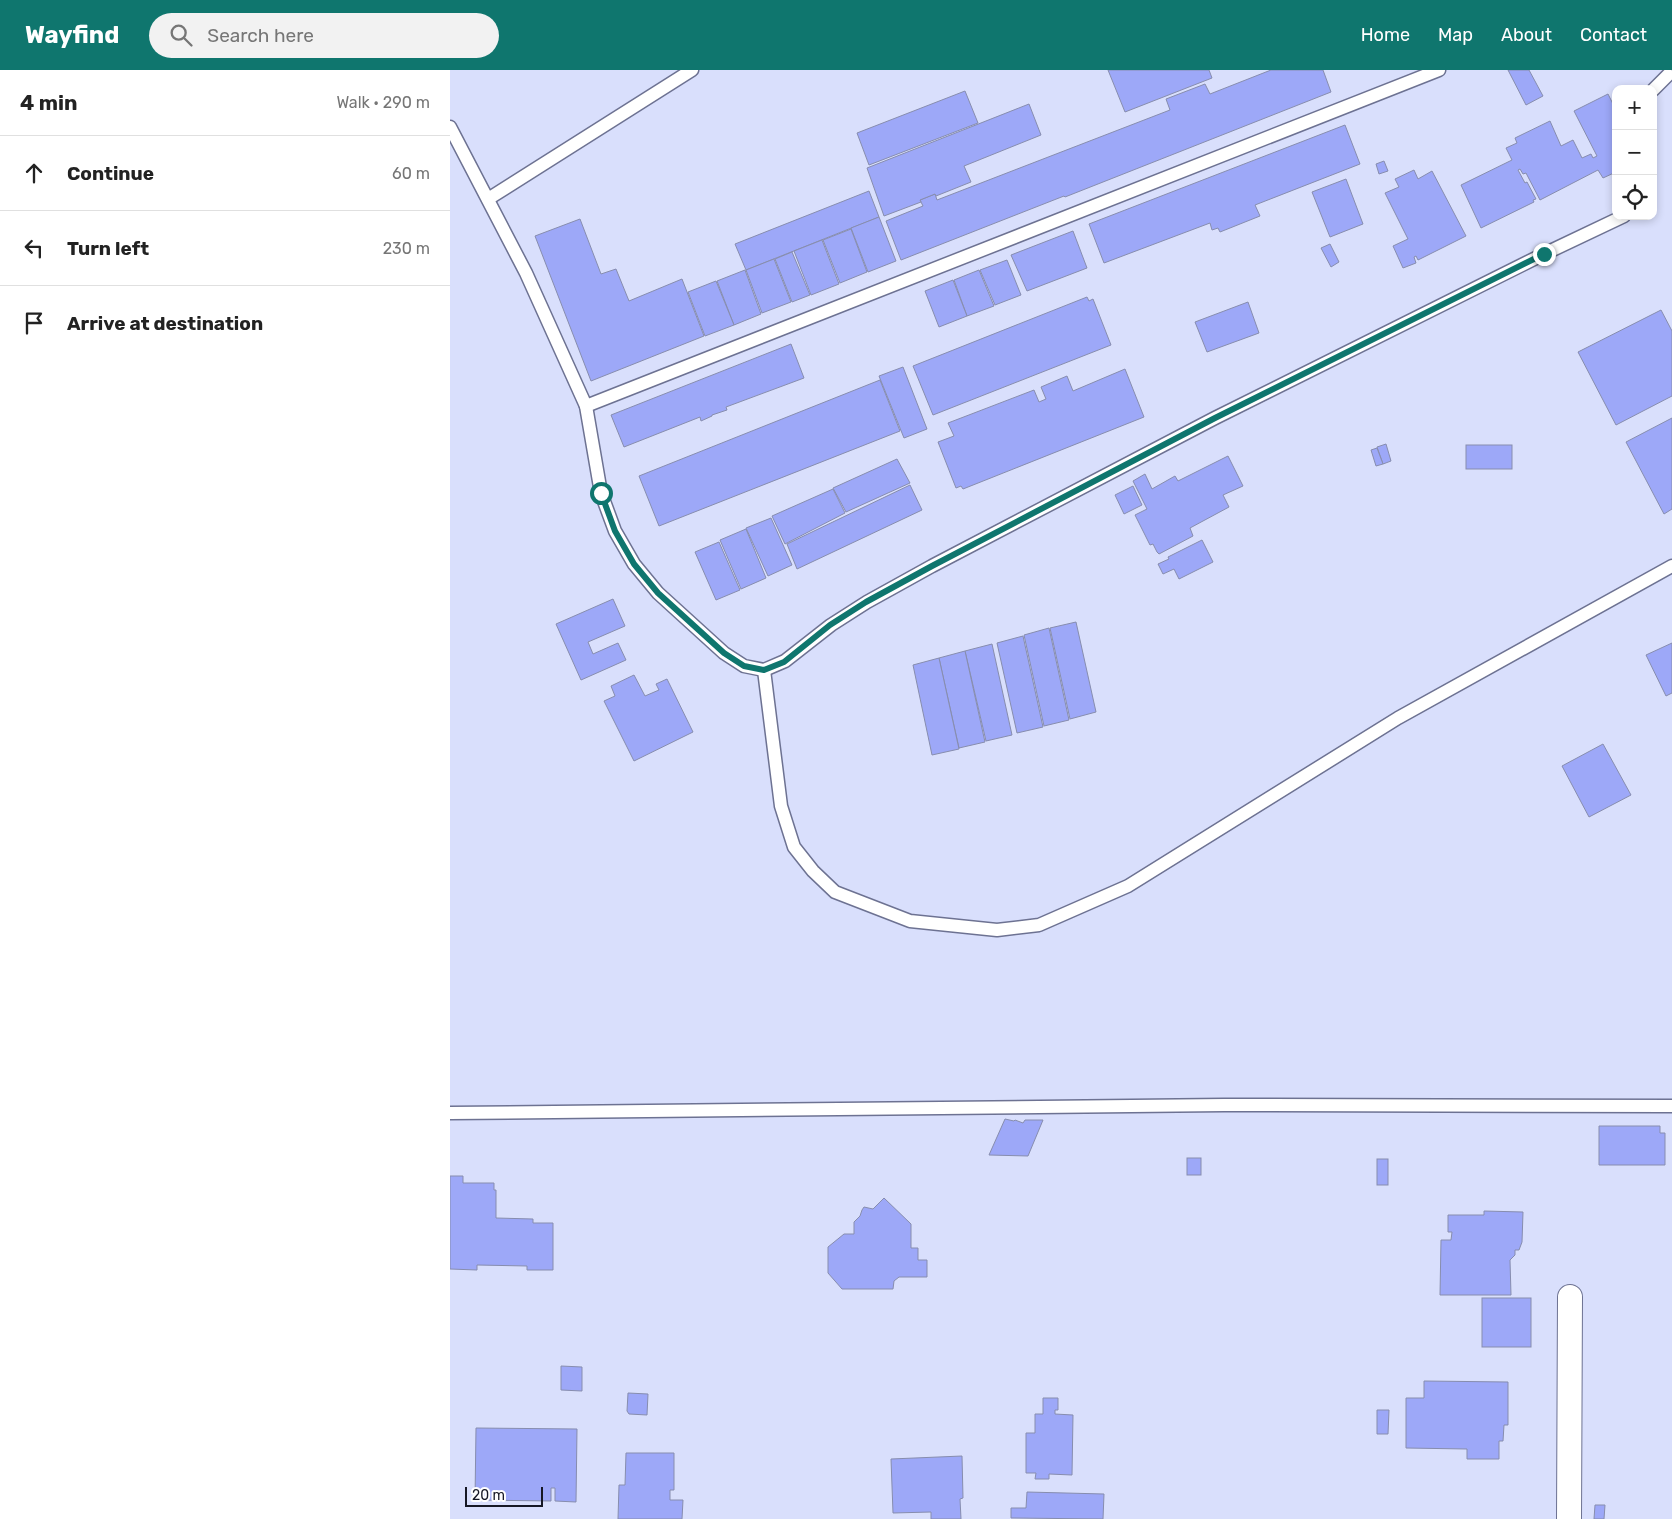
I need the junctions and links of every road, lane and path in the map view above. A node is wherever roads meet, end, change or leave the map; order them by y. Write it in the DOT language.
graph roads {
  1 [pos="692,70"];
  2 [pos="1440,70"];
  3 [pos="1669,76"];
  4 [pos="1657,86"];
  5 [pos="450,127"];
  6 [pos="488,199"];
  7 [pos="1616,220"];
  8 [pos="586,406"];
  9 [pos="1672,566"];
  10 [pos="764,670"];
  11 [pos="1672,1106"];
  12 [pos="450,1113"];
  13 [pos="1570,1297"];
  14 [pos="1570,1519"];
  1 -- 6 [label="lane"];
  2 -- 8 [label="lane"];
  3 -- 4 [label="lane"];
  5 -- 6 [label="lane"];
  6 -- 8 [label="lane"];
  7 -- 10 [label="lane"];
  8 -- 10 [label="lane"];
  9 -- 10 [label="lane"];
  11 -- 12 [label="lane"];
  13 -- 14 [label="street"];
}
